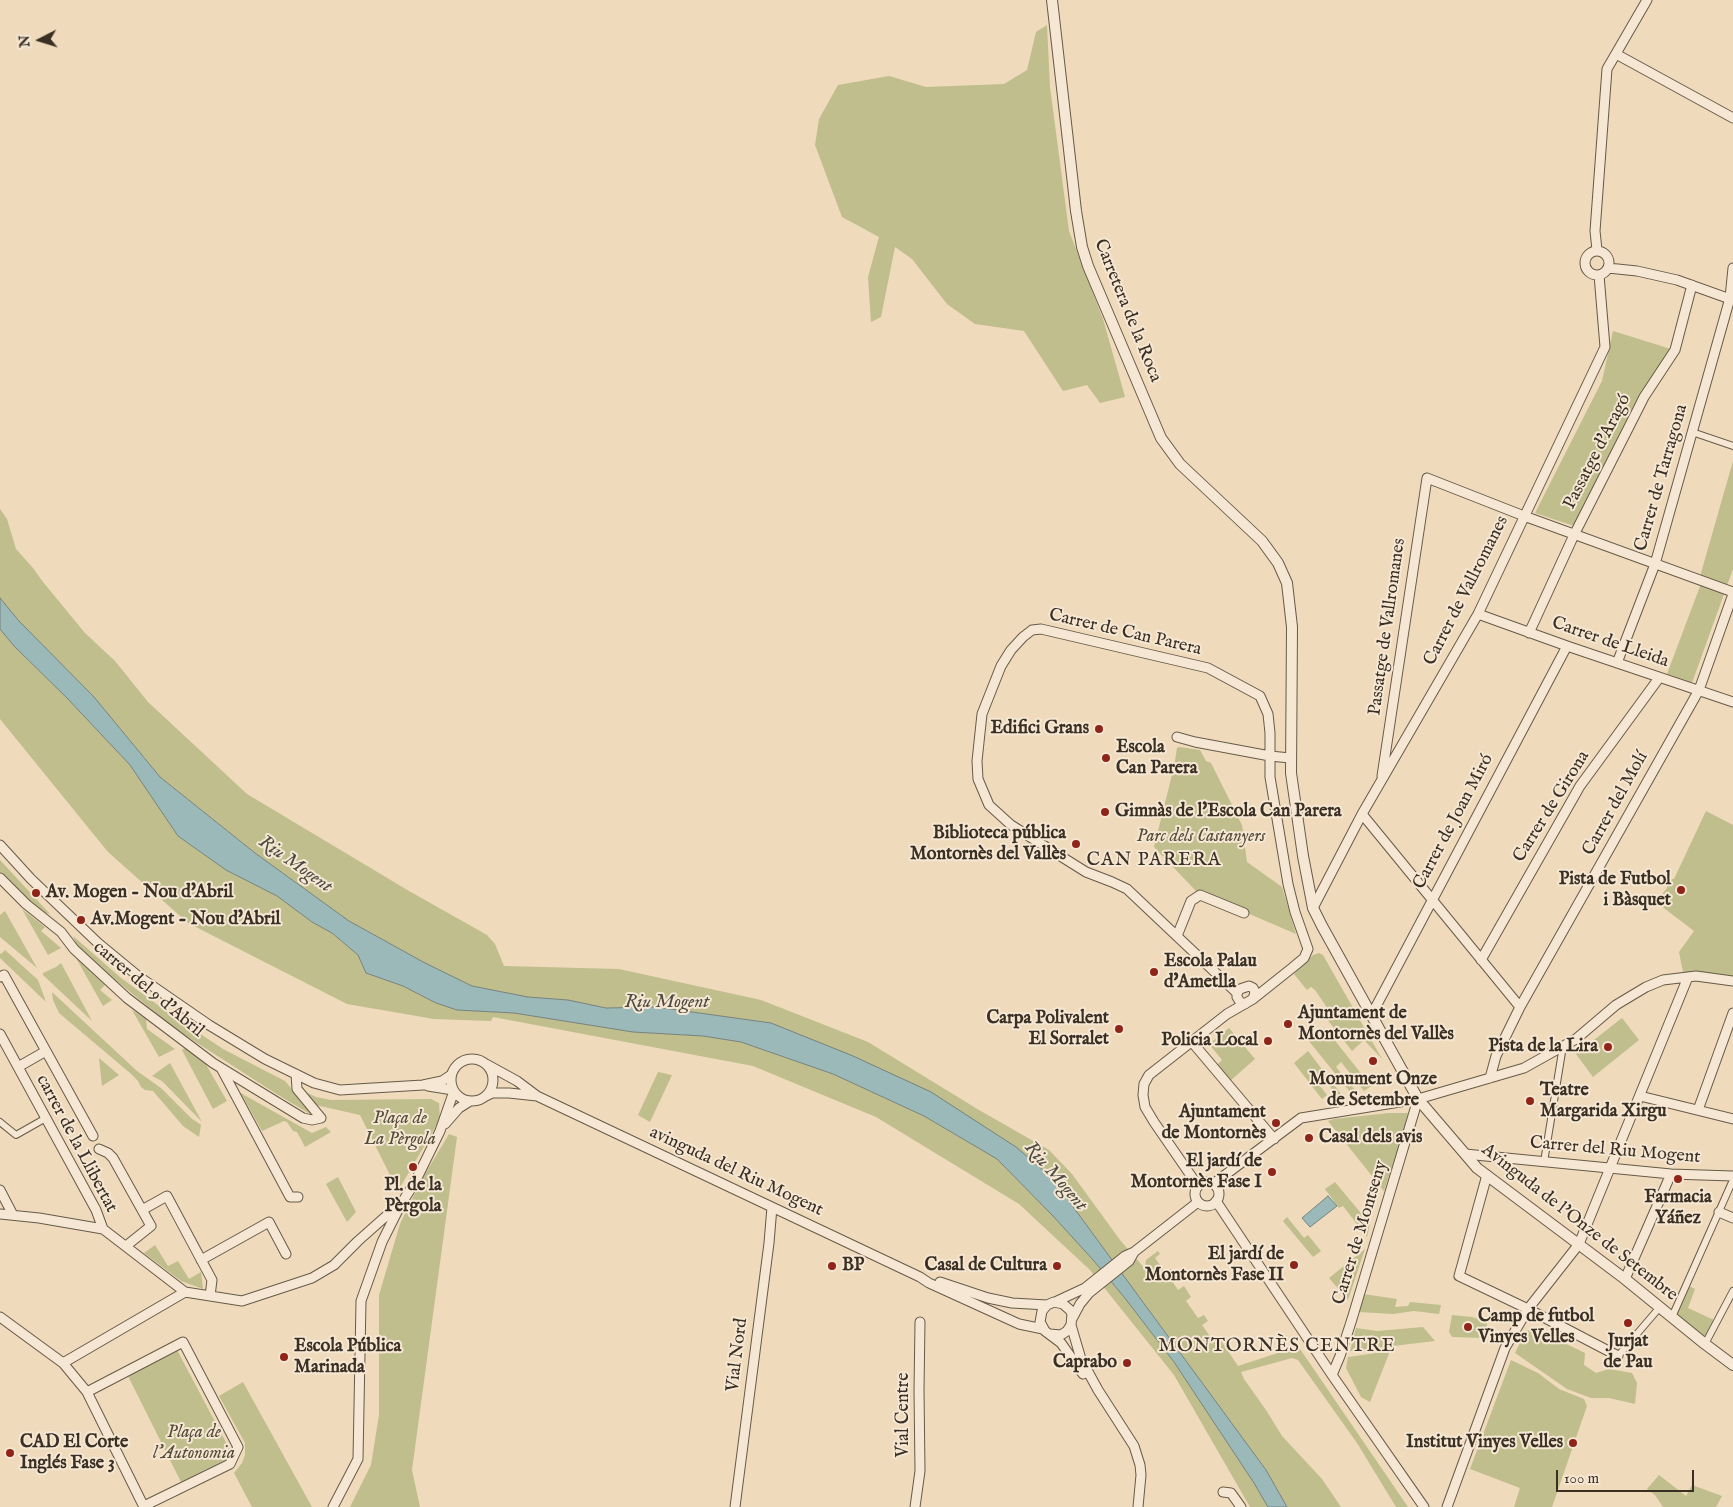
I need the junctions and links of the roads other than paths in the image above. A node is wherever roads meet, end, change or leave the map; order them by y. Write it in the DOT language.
graph roads {
  1 [pos="1052,0"];
  2 [pos="1647,0"];
  3 [pos="1616,54"];
  4 [pos="1733,118"];
  5 [pos="1597,250"];
  6 [pos="1608,268"];
  7 [pos="1733,268"];
  8 [pos="1599,275"];
  9 [pos="1692,286"];
  10 [pos="1731,299"];
  11 [pos="1692,432"];
  12 [pos="1733,446"];
  13 [pos="1524,516"];
  14 [pos="1574,534"];
  15 [pos="1655,564"];
  16 [pos="1287,583"];
  17 [pos="1733,593"];
  18 [pos="1478,614"];
  19 [pos="1529,633"];
  20 [pos="1567,646"];
  21 [pos="1617,663"];
  22 [pos="1660,678"];
  23 [pos="1699,690"];
  24 [pos="1733,702"];
  25 [pos="1177,737"];
  26 [pos="1270,756"];
  27 [pos="1290,758"];
  28 [pos="1381,781"];
  29 [pos="1362,814"];
  30 [pos="0,844"];
  31 [pos="0,878"];
  32 [pos="1431,900"];
  33 [pos="1313,908"];
  34 [pos="1244,913"];
  35 [pos="73,919"];
  36 [pos="61,932"];
  37 [pos="1177,936"];
  38 [pos="1481,960"];
  39 [pos="0,977"];
  40 [pos="1688,977"];
  41 [pos="1733,981"];
  42 [pos="1237,995"];
  43 [pos="1249,1001"];
  44 [pos="1520,1007"];
  45 [pos="1227,1014"];
  46 [pos="1372,1014"];
  47 [pos="1733,1014"];
  48 [pos="0,1034"];
  49 [pos="1192,1042"];
  50 [pos="1563,1046"];
  51 [pos="46,1051"];
  52 [pos="486,1064"];
  53 [pos="18,1067"];
  54 [pos="220,1068"];
  55 [pos="296,1074"];
  56 [pos="451,1074"];
  57 [pos="1490,1078"];
  58 [pos="423,1086"];
  59 [pos="454,1090"];
  60 [pos="485,1096"];
  61 [pos="538,1096"];
  62 [pos="1640,1096"];
  63 [pos="1418,1099"];
  64 [pos="470,1101"];
  65 [pos="1698,1110"];
  66 [pos="46,1118"];
  67 [pos="1733,1119"];
  68 [pos="0,1122"];
  69 [pos="440,1131"];
  70 [pos="93,1136"];
  71 [pos="1274,1139"];
  72 [pos="99,1149"];
  73 [pos="1465,1154"];
  74 [pos="1544,1162"];
  75 [pos="1611,1169"];
  76 [pos="1671,1174"];
  77 [pos="1487,1175"];
  78 [pos="1733,1176"];
  79 [pos="1733,1180"];
  80 [pos="1213,1184"];
  81 [pos="1198,1186"];
  82 [pos="0,1190"];
  83 [pos="298,1197"];
  84 [pos="402,1201"];
  85 [pos="1216,1201"];
  86 [pos="1198,1202"];
  87 [pos="772,1207"];
  88 [pos="142,1210"];
  89 [pos="1719,1212"];
  90 [pos="0,1214"];
  91 [pos="12,1215"];
  92 [pos="1733,1218"];
  93 [pos="103,1229"];
  94 [pos="1579,1244"];
  95 [pos="126,1246"];
  96 [pos="286,1254"];
  97 [pos="201,1260"];
  98 [pos="920,1277"];
  99 [pos="1625,1279"];
  100 [pos="1733,1290"];
  101 [pos="1087,1291"];
  102 [pos="185,1292"];
  103 [pos="210,1296"];
  104 [pos="1019,1303"];
  105 [pos="1050,1304"];
  106 [pos="1660,1307"];
  107 [pos="1528,1309"];
  108 [pos="0,1317"];
  109 [pos="1672,1317"];
  110 [pos="920,1322"];
  111 [pos="1072,1322"];
  112 [pos="1015,1323"];
  113 [pos="1047,1332"];
  114 [pos="1705,1344"];
  115 [pos="1618,1356"];
  116 [pos="63,1363"];
  117 [pos="1733,1365"];
  118 [pos="1332,1375"];
  119 [pos="1098,1390"];
  120 [pos="87,1392"];
  121 [pos="1223,1492"];
  122 [pos="144,1507"];
  123 [pos="334,1507"];
  124 [pos="735,1507"];
  125 [pos="915,1507"];
  126 [pos="1138,1507"];
  127 [pos="1241,1507"];
  128 [pos="1424,1507"];
  129 [pos="1447,1507"];
  1 -- 16 [label="street, Carretera de la Roca"];
  2 -- 3 [label="street"];
  3 -- 4 [label="street"];
  3 -- 5 [label="street"];
  5 -- 6 [label="street"];
  5 -- 8 [label="street"];
  6 -- 8 [label="street"];
  6 -- 9 [label="street"];
  7 -- 10 [label="street, Carrer de Tarragona"];
  8 -- 13 [label="street, Carrer de Vallromanes"];
  9 -- 10 [label="street"];
  9 -- 14 [label="street, Passatge d'Aragó"];
  10 -- 11 [label="street, Carrer de Tarragona"];
  11 -- 12 [label="street"];
  11 -- 15 [label="street, Carrer de Tarragona"];
  13 -- 14 [label="street"];
  13 -- 18 [label="street, Carrer de Vallromanes"];
  13 -- 28 [label="street, Passatge de Vallromanes"];
  14 -- 15 [label="street"];
  14 -- 19 [label="street, Passatge d'Aragó"];
  15 -- 17 [label="street"];
  15 -- 21 [label="street, Carrer de Tarragona"];
  16 -- 27 [label="street, Avinguda de l'Onze de Setembre"];
  17 -- 23 [label="street, Carrer del Molí"];
  18 -- 19 [label="street, Carrer de Lleida"];
  18 -- 28 [label="street, Carrer de Vallromanes"];
  19 -- 20 [label="street, Carrer de Lleida"];
  20 -- 21 [label="street, Carrer de Lleida"];
  20 -- 32 [label="street, Carrer de Joan Miró"];
  21 -- 22 [label="street, Carrer de Lleida"];
  22 -- 23 [label="street, Carrer de Lleida"];
  22 -- 38 [label="street, Carrer de Girona"];
  23 -- 24 [label="street, Carrer de Lleida"];
  23 -- 44 [label="street, Carrer del Molí"];
  25 -- 26 [label="street"];
  26 -- 27 [label="street"];
  26 -- 37 [label="street, Carrer de Can Parera"];
  26 -- 43 [label="street, Carrer de Can Parera"];
  27 -- 33 [label="street, Avinguda de l'Onze de Setembre"];
  28 -- 29 [label="street, Carrer de Vallromanes"];
  29 -- 32 [label="street"];
  29 -- 33 [label="street, Carrer de Vallromanes"];
  30 -- 35 [label="street"];
  31 -- 36 [label="street, carrer del 9 d'Abril"];
  32 -- 38 [label="street"];
  32 -- 46 [label="street, Carrer de Joan Miró"];
  33 -- 46 [label="street, Avinguda de l'Onze de Setembre"];
  34 -- 37 [label="street"];
  35 -- 36 [label="street"];
  35 -- 55 [label="street"];
  36 -- 54 [label="street, carrer del 9 d'Abril"];
  37 -- 42 [label="street, Carrer de Can Parera"];
  38 -- 44 [label="street"];
  39 -- 51 [label="street"];
  40 -- 41 [label="street"];
  40 -- 50 [label="street"];
  40 -- 62 [label="street"];
  42 -- 43 [label="street"];
  42 -- 43 [label="street"];
  42 -- 45 [label="street"];
  43 -- 45 [label="street, Carrer de Can Parera"];
  44 -- 57 [label="street, Carrer del Molí"];
  45 -- 49 [label="street"];
  46 -- 63 [label="street, Avinguda de l'Onze de Setembre"];
  47 -- 65 [label="street"];
  48 -- 53 [label="street, carrer de la Llibertat"];
  49 -- 71 [label="street"];
  49 -- 81 [label="street"];
  50 -- 57 [label="street"];
  50 -- 74 [label="street"];
  51 -- 53 [label="street"];
  51 -- 70 [label="street"];
  52 -- 56 [label="street"];
  52 -- 60 [label="street"];
  52 -- 61 [label="street, avinguda del Riu Mogent"];
  53 -- 66 [label="street, carrer de la Llibertat"];
  54 -- 55 [label="street, carrer del 9 d'Abril"];
  54 -- 83 [label="street, carrer del 9 d'Abril"];
  55 -- 58 [label="street"];
  56 -- 58 [label="street"];
  56 -- 59 [label="street"];
  57 -- 63 [label="street"];
  58 -- 59 [label="street"];
  59 -- 64 [label="street"];
  59 -- 69 [label="street, carrer de la Llibertat"];
  60 -- 61 [label="street, avinguda del Riu Mogent"];
  60 -- 64 [label="street"];
  61 -- 87 [label="street, avinguda del Riu Mogent"];
  62 -- 65 [label="street"];
  62 -- 75 [label="street"];
  63 -- 71 [label="street"];
  63 -- 73 [label="street, Avinguda de l'Onze de Setembre"];
  63 -- 118 [label="street, Carrer de Montseny"];
  64 -- 69 [label="street, carrer de la Llibertat"];
  65 -- 67 [label="street"];
  66 -- 68 [label="street"];
  66 -- 93 [label="street, carrer de la Llibertat"];
  69 -- 84 [label="street, carrer de la Llibertat"];
  71 -- 80 [label="street"];
  72 -- 88 [label="street"];
  73 -- 74 [label="street, Carrer del Riu Mogent"];
  73 -- 77 [label="street, Avinguda de l'Onze de Setembre"];
  74 -- 75 [label="street, Carrer del Riu Mogent"];
  75 -- 76 [label="street, Carrer del Riu Mogent"];
  75 -- 94 [label="street"];
  76 -- 78 [label="street, Carrer del Riu Mogent"];
  76 -- 99 [label="street"];
  77 -- 94 [label="street, Avinguda de l'Onze de Setembre"];
  77 -- 107 [label="street"];
  79 -- 89 [label="street"];
  80 -- 81 [label="street"];
  80 -- 85 [label="street"];
  81 -- 86 [label="street"];
  82 -- 91 [label="street"];
  84 -- 103 [label="street, carrer de la Llibertat"];
  84 -- 123 [label="street"];
  85 -- 86 [label="street"];
  85 -- 118 [label="street"];
  86 -- 101 [label="street"];
  87 -- 98 [label="street, avinguda del Riu Mogent"];
  87 -- 124 [label="street, Vial Nord"];
  88 -- 95 [label="street"];
  88 -- 97 [label="street"];
  89 -- 92 [label="street"];
  89 -- 109 [label="street"];
  90 -- 91 [label="street"];
  91 -- 93 [label="street"];
  93 -- 95 [label="street, carrer de la Llibertat"];
  94 -- 99 [label="street, Avinguda de l'Onze de Setembre"];
  94 -- 107 [label="street"];
  95 -- 102 [label="street, carrer de la Llibertat"];
  96 -- 97 [label="street"];
  97 -- 103 [label="street"];
  98 -- 104 [label="street, avinguda del Riu Mogent"];
  98 -- 112 [label="street, avinguda del Riu Mogent"];
  99 -- 106 [label="street, Avinguda de l'Onze de Setembre"];
  100 -- 114 [label="street"];
  101 -- 105 [label="street"];
  101 -- 111 [label="street"];
  102 -- 103 [label="street, carrer de la Llibertat"];
  102 -- 116 [label="street"];
  104 -- 105 [label="street, avinguda del Riu Mogent"];
  104 -- 112 [label="street"];
  105 -- 111 [label="street"];
  105 -- 113 [label="street"];
  106 -- 109 [label="street, Avinguda de l'Onze de Setembre"];
  106 -- 115 [label="street"];
  107 -- 115 [label="street"];
  107 -- 129 [label="street"];
  108 -- 116 [label="street"];
  109 -- 114 [label="street, Avinguda de l'Onze de Setembre"];
  110 -- 125 [label="street, Vial Centre"];
  111 -- 113 [label="street"];
  111 -- 119 [label="street"];
  112 -- 113 [label="street, avinguda del Riu Mogent"];
  113 -- 119 [label="street"];
  114 -- 117 [label="street, Avinguda de l'Onze de Setembre"];
  116 -- 120 [label="street"];
  118 -- 128 [label="street"];
  119 -- 126 [label="street"];
  120 -- 122 [label="street"];
  120 -- 122 [label="street"];
  121 -- 127 [label="street"];
}
